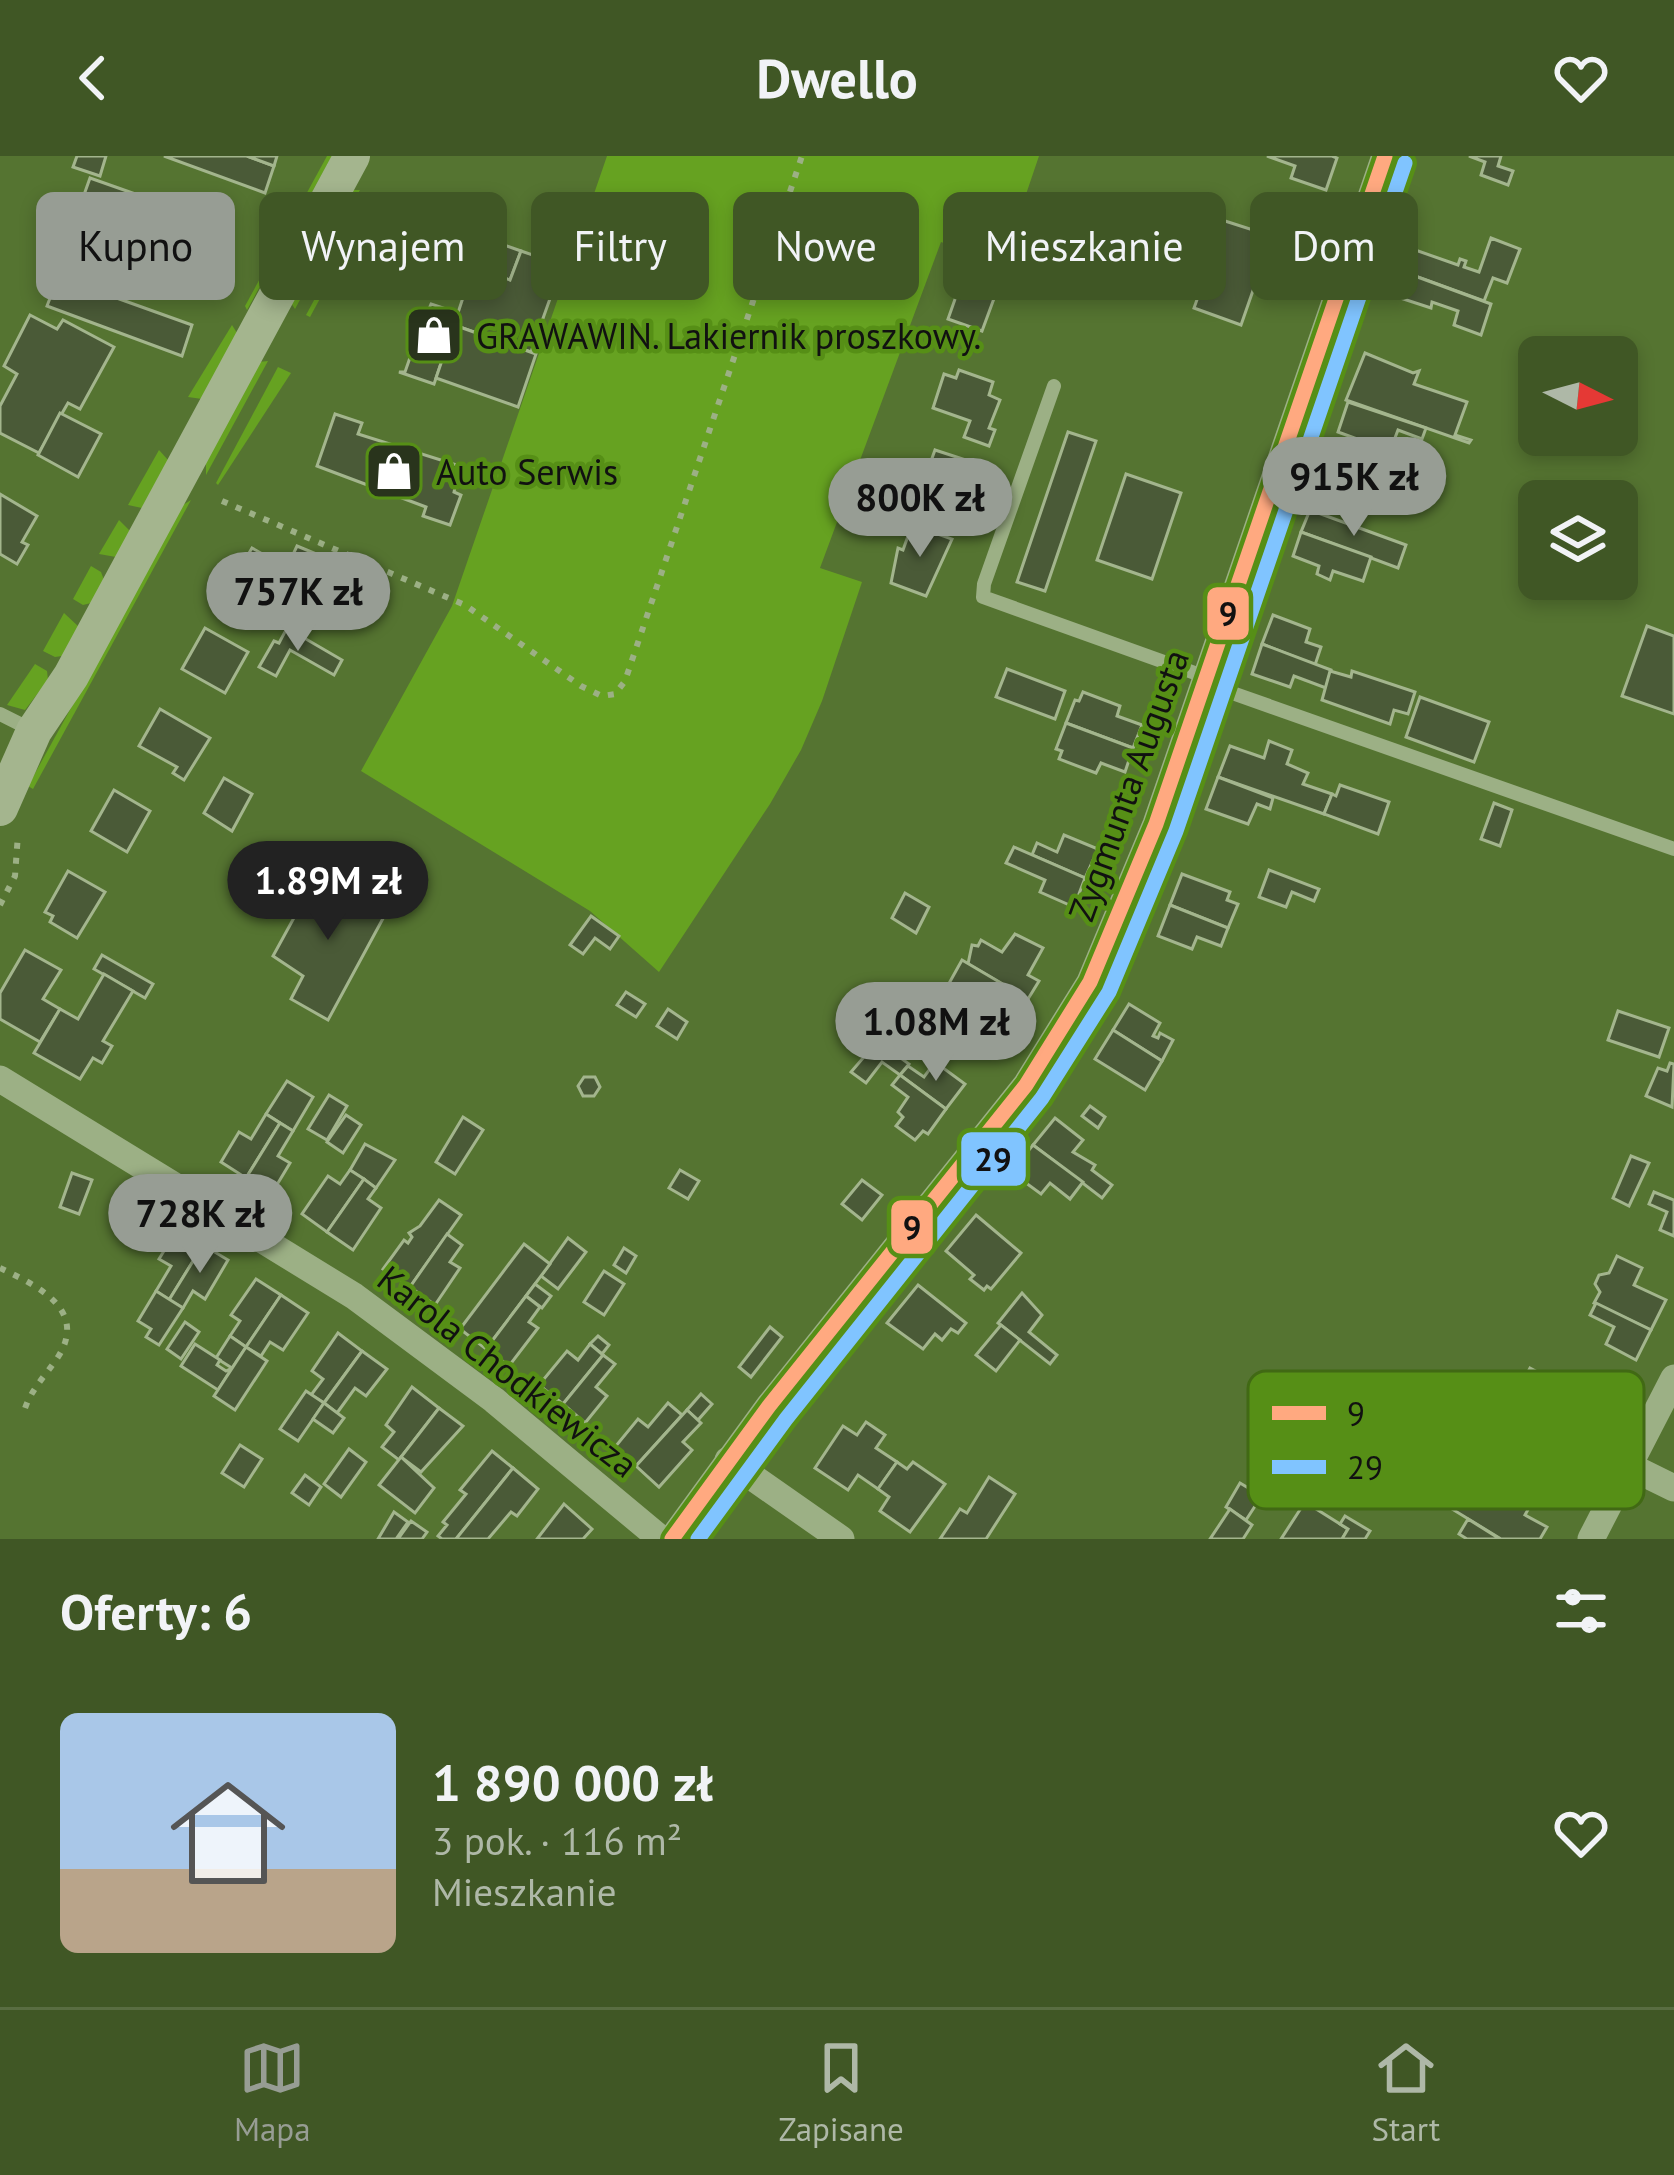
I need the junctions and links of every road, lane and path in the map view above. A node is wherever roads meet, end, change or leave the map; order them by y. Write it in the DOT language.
graph roads {
  1 [pos="352,156"];
  2 [pos="802,156"];
  3 [pos="1385,156"];
  4 [pos="1054,386"];
  5 [pos="222,501"];
  6 [pos="1205,680"];
  7 [pos="0,714"];
  8 [pos="34,731"];
  9 [pos="0,764"];
  10 [pos="9,819"];
  11 [pos="1674,849"];
  12 [pos="0,905"];
  13 [pos="0,1078"];
  14 [pos="0,1268"];
  15 [pos="1674,1378"];
  16 [pos="23,1415"];
  17 [pos="1644,1437"];
  18 [pos="728,1460"];
  19 [pos="1644,1473"];
  20 [pos="1674,1488"];
  21 [pos="1607,1509"];
  22 [pos="661,1539"];
  23 [pos="672,1539"];
  24 [pos="841,1539"];
  25 [pos="1591,1539"];
  1 -- 8 [label="street"];
  2 -- 5 [label="path"];
  3 -- 6 [label="street, Zygmunta Augusta"];
  4 -- 6 [label="lane"];
  6 -- 11 [label="lane"];
  6 -- 18 [label="street, Zygmunta Augusta"];
  7 -- 8 [label="lane"];
  8 -- 9 [label="street"];
  8 -- 10 [label="street"];
  10 -- 12 [label="path"];
  13 -- 22 [label="street, Karola Chodkiewicza"];
  14 -- 16 [label="path"];
  15 -- 17 [label="street"];
  18 -- 23 [label="street, Zygmunta Augusta"];
  18 -- 24 [label="street"];
  19 -- 20 [label="street"];
  21 -- 25 [label="street"];
}
